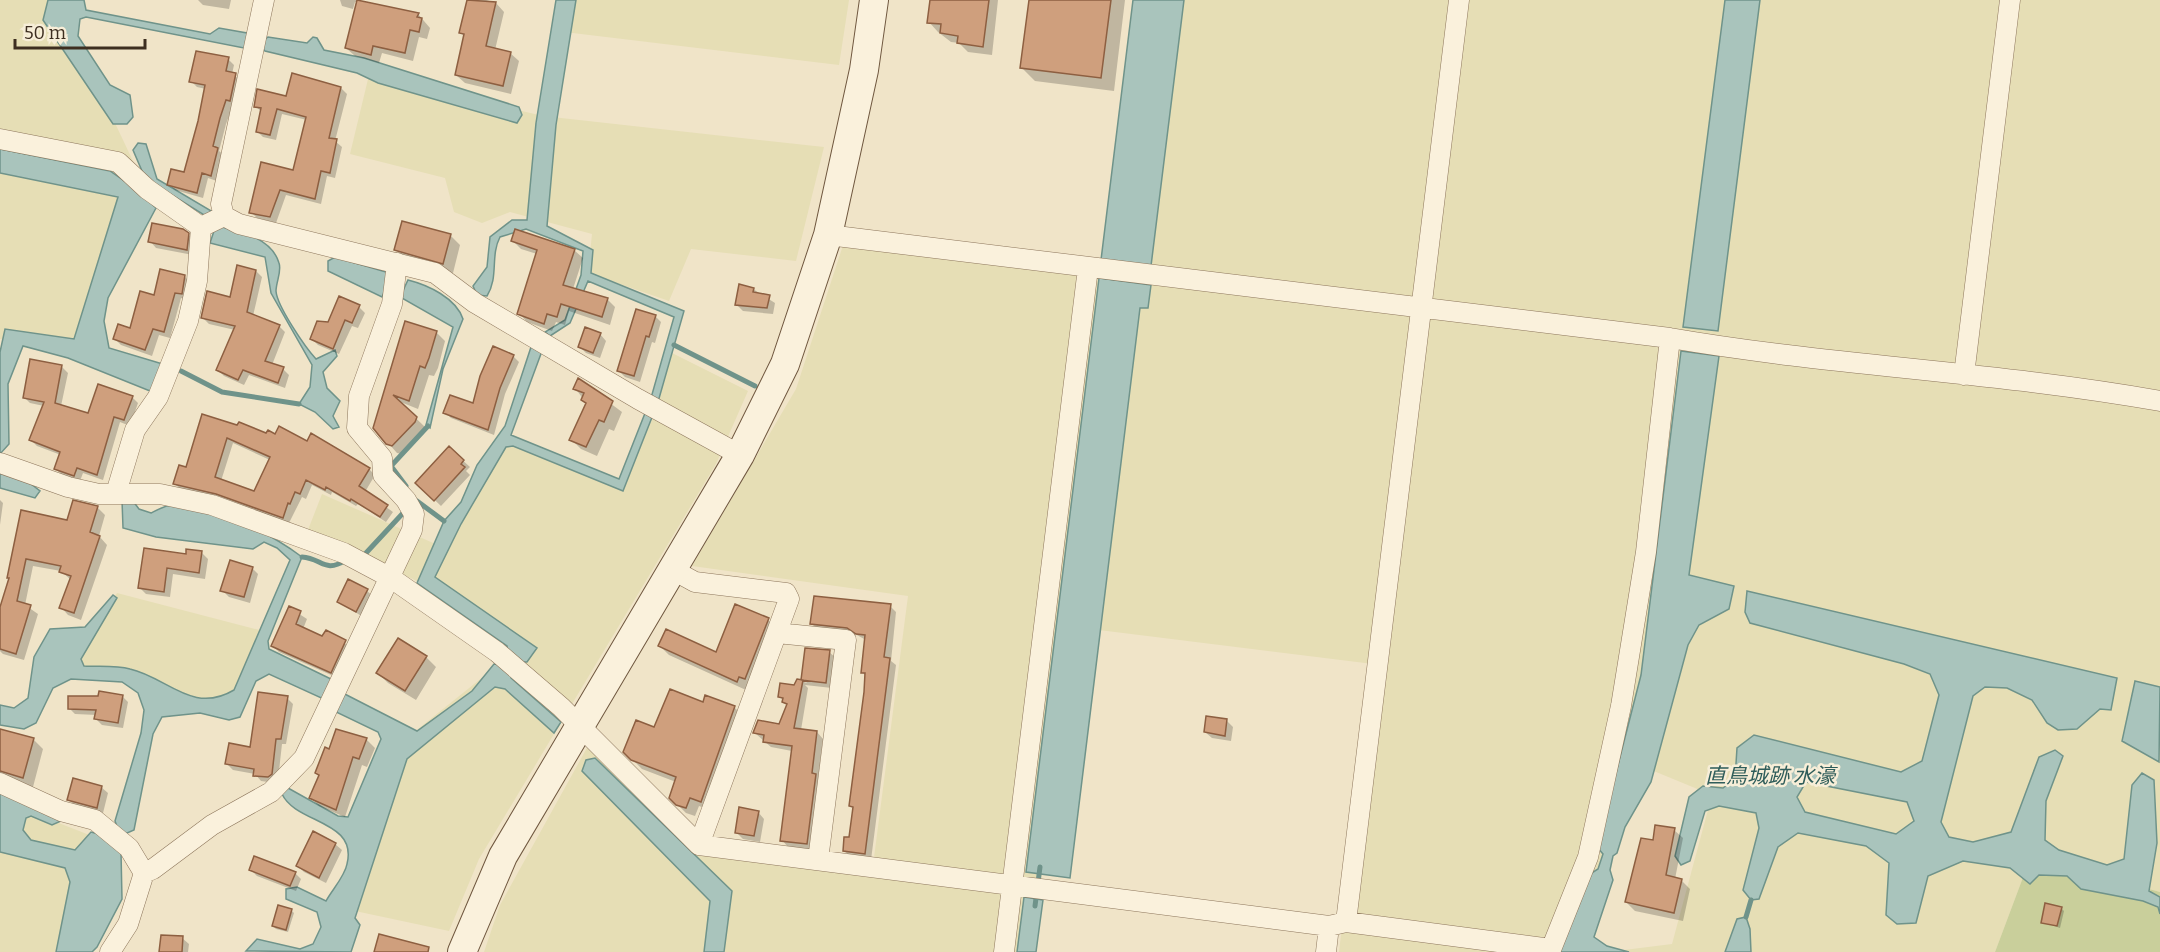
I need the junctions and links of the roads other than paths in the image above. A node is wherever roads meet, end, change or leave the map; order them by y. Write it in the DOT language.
graph roads {
  1 [pos="264,0"];
  2 [pos="874,0"];
  3 [pos="1459,0"];
  4 [pos="2010,0"];
  5 [pos="0,139"];
  6 [pos="214,221"];
  7 [pos="828,235"];
  8 [pos="397,263"];
  9 [pos="1088,268"];
  10 [pos="1421,308"];
  11 [pos="1670,338"];
  12 [pos="1964,375"];
  13 [pos="2160,401"];
  14 [pos="740,455"];
  15 [pos="0,463"];
  16 [pos="116,493"];
  17 [pos="673,570"];
  18 [pos="391,578"];
  19 [pos="777,633"];
  20 [pos="580,726"];
  21 [pos="0,783"];
  22 [pos="699,845"];
  23 [pos="818,860"];
  24 [pos="144,873"];
  25 [pos="1012,885"];
  26 [pos="1337,924"];
  27 [pos="1550,951"];
  28 [pos="110,952"];
  29 [pos="462,952"];
  30 [pos="1004,952"];
  31 [pos="1326,952"];
  1 -- 6 [label="street"];
  2 -- 7 [label="street"];
  3 -- 10 [label="street"];
  4 -- 12 [label="street"];
  5 -- 6 [label="street"];
  6 -- 8 [label="street"];
  6 -- 16 [label="street"];
  7 -- 9 [label="street"];
  7 -- 14 [label="street"];
  8 -- 14 [label="street"];
  8 -- 18 [label="street"];
  9 -- 10 [label="street"];
  9 -- 25 [label="street"];
  10 -- 11 [label="street"];
  10 -- 26 [label="street"];
  11 -- 12 [label="street"];
  11 -- 27 [label="street"];
  12 -- 13 [label="street"];
  14 -- 17 [label="street"];
  15 -- 16 [label="street"];
  16 -- 18 [label="street"];
  17 -- 19 [label="street"];
  17 -- 20 [label="street"];
  18 -- 20 [label="street"];
  18 -- 24 [label="street"];
  19 -- 22 [label="street"];
  19 -- 23 [label="street"];
  20 -- 22 [label="street"];
  20 -- 29 [label="street"];
  21 -- 24 [label="street"];
  22 -- 23 [label="street"];
  23 -- 25 [label="street"];
  24 -- 28 [label="street"];
  25 -- 26 [label="street"];
  25 -- 30 [label="street"];
  26 -- 27 [label="street"];
  26 -- 31 [label="street"];
}
